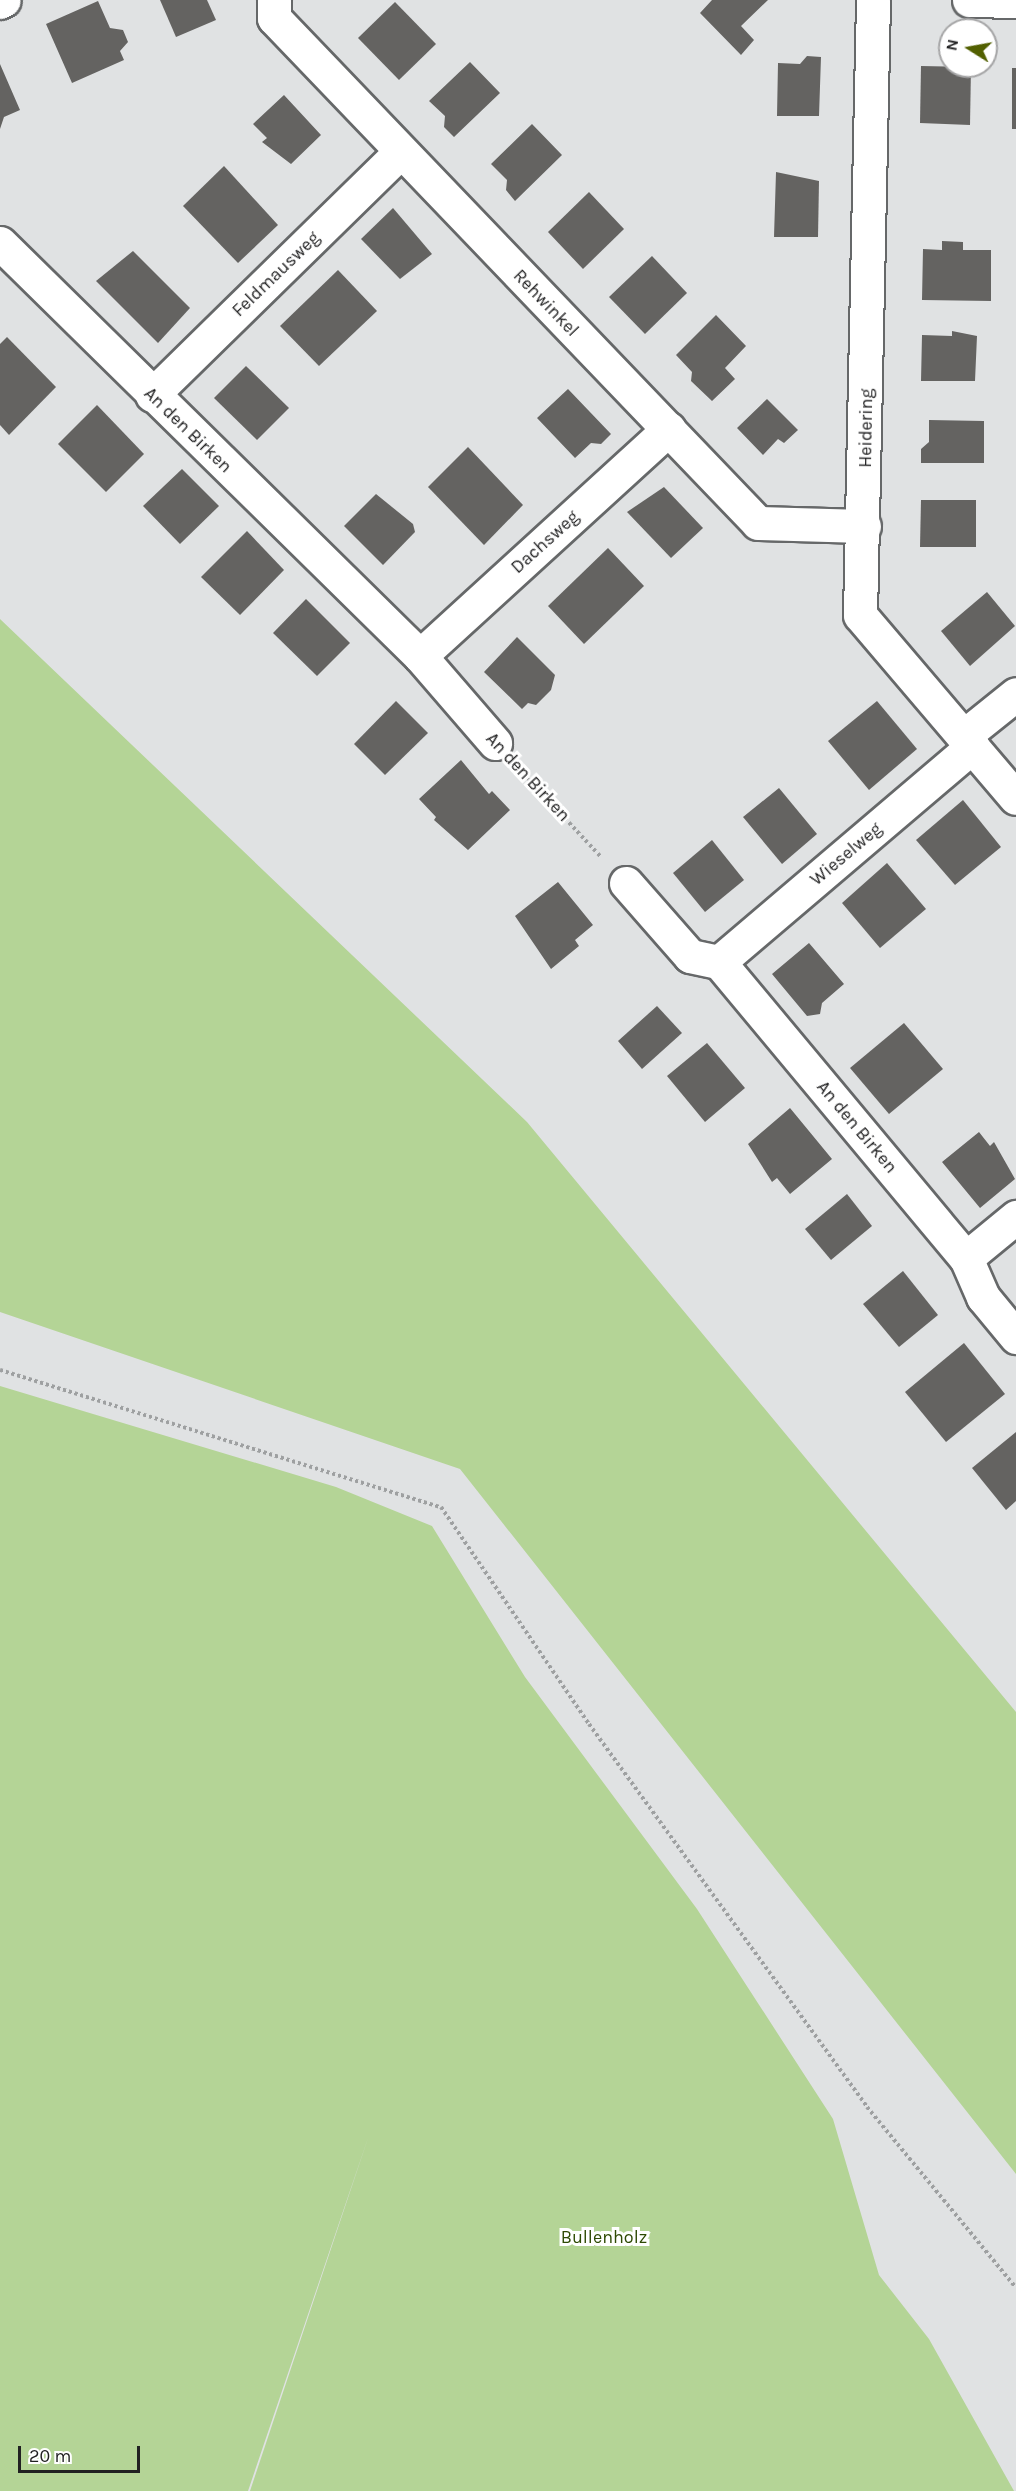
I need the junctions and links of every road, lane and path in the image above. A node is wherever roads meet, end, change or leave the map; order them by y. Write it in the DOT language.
graph roads {
  1 [pos="4,0"];
  2 [pos="274,0"];
  3 [pos="873,0"];
  4 [pos="969,0"];
  5 [pos="1016,1"];
  6 [pos="0,2"];
  7 [pos="399,153"];
  8 [pos="0,243"];
  9 [pos="152,395"];
  10 [pos="669,429"];
  11 [pos="864,526"];
  12 [pos="420,656"];
  13 [pos="1016,693"];
  14 [pos="969,740"];
  15 [pos="495,743"];
  16 [pos="1016,798"];
  17 [pos="626,883"];
  18 [pos="719,962"];
  19 [pos="1016,1217"];
  20 [pos="966,1258"];
  21 [pos="1016,1337"];
  22 [pos="0,1370"];
  23 [pos="1016,2288"];
  1 -- 6 [label="street"];
  2 -- 7 [label="street, Rehwinkel"];
  3 -- 11 [label="street, Heidering"];
  4 -- 5 [label="street"];
  7 -- 9 [label="street, Feldmausweg"];
  7 -- 10 [label="street, Rehwinkel"];
  8 -- 9 [label="street, An den Birken"];
  9 -- 12 [label="street, An den Birken"];
  10 -- 11 [label="street, Rehwinkel"];
  10 -- 12 [label="street, Dachsweg"];
  11 -- 14 [label="street, Heidering"];
  12 -- 15 [label="street, An den Birken"];
  13 -- 14 [label="street, Wieselweg"];
  14 -- 16 [label="street, Heidering"];
  14 -- 18 [label="street, Wieselweg"];
  15 -- 17 [label="path, An den Birken"];
  17 -- 18 [label="street"];
  18 -- 20 [label="street, An den Birken"];
  19 -- 20 [label="street"];
  20 -- 21 [label="street, An den Birken"];
  22 -- 23 [label="path"];
}
